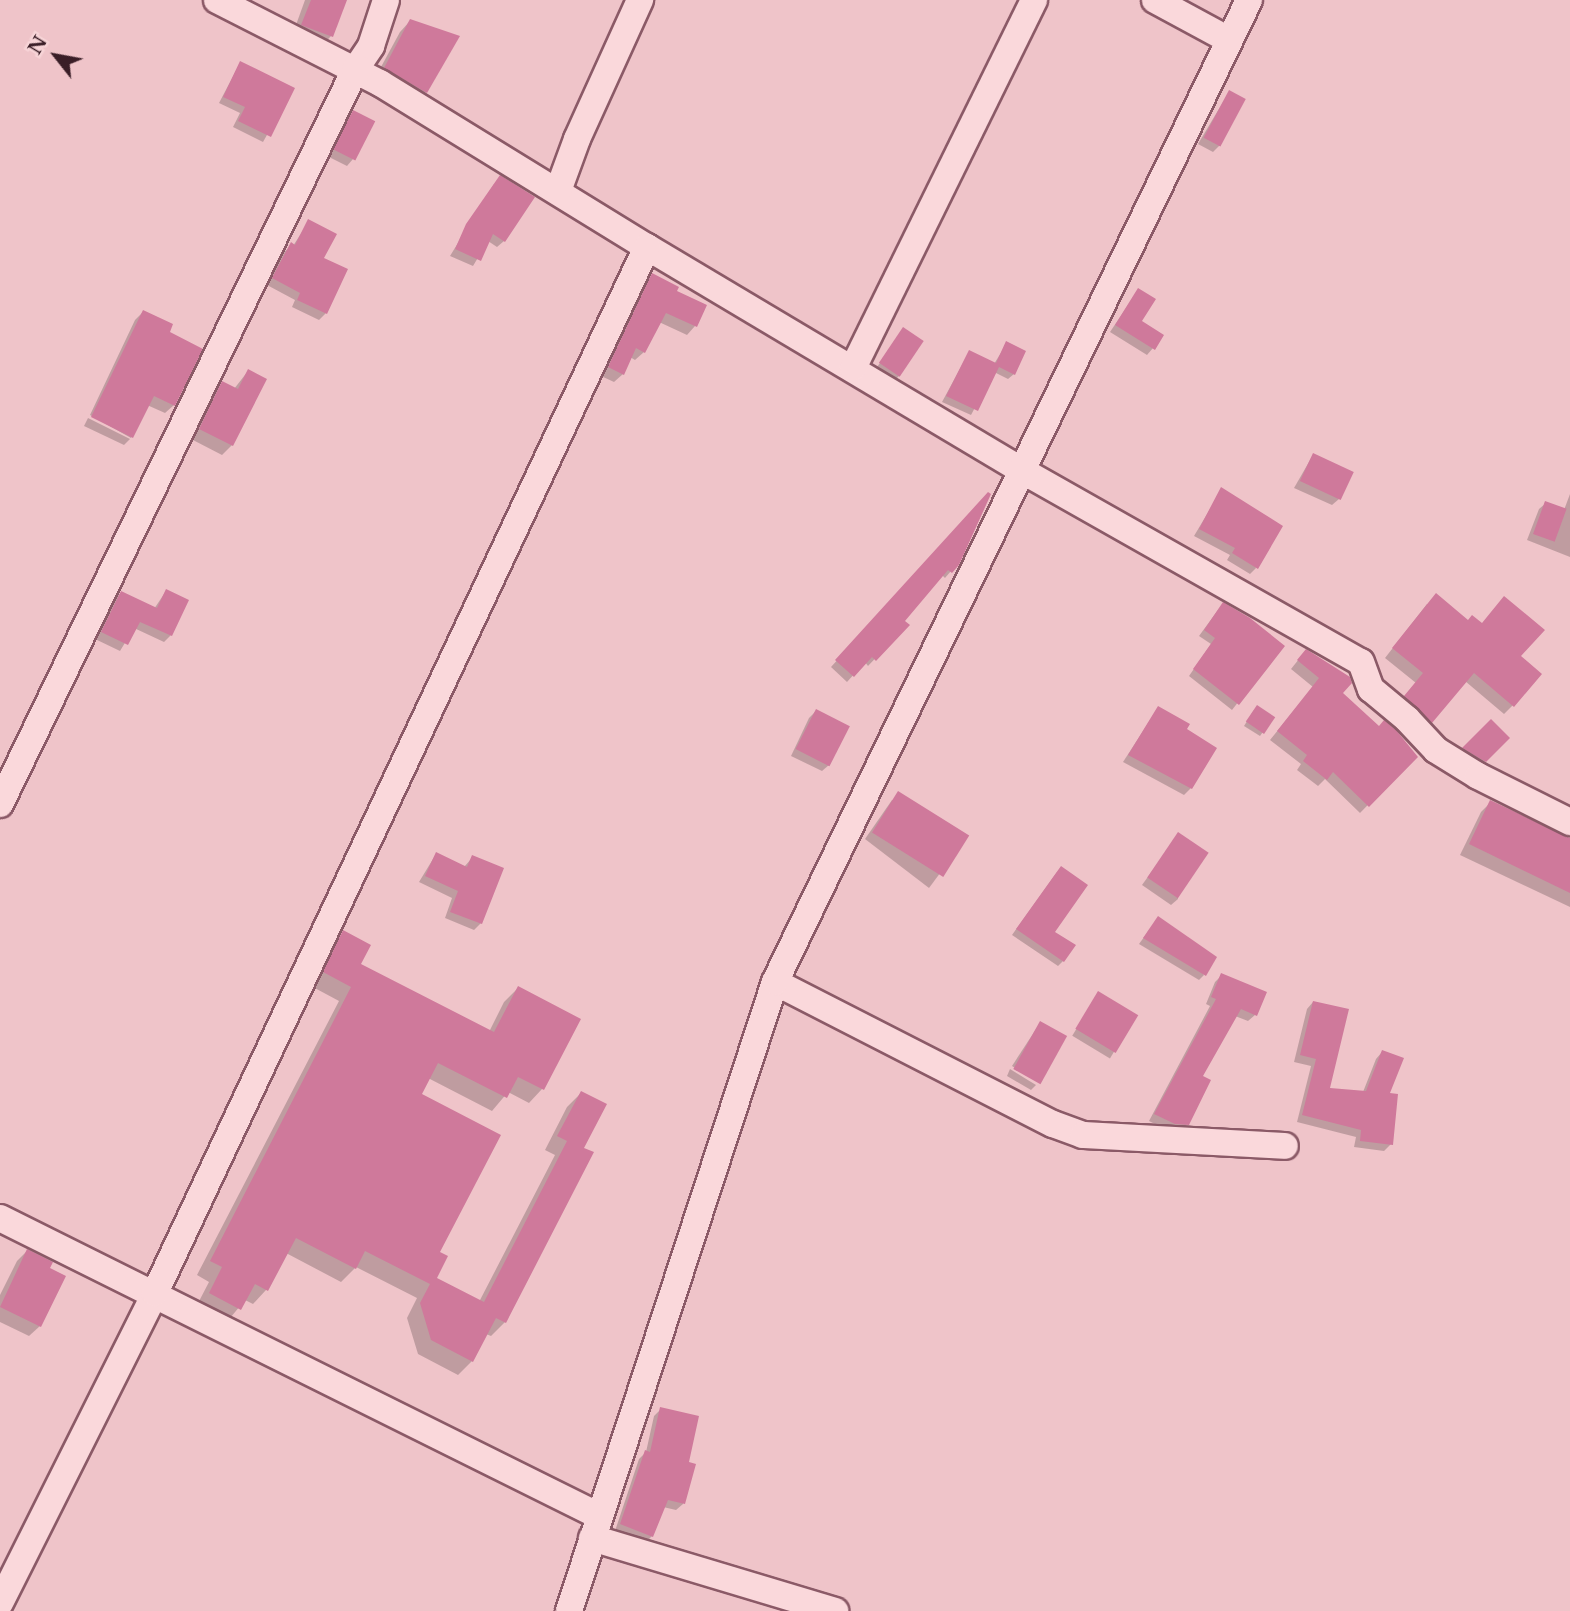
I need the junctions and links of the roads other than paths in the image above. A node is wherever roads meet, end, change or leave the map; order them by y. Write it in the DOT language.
graph roads {
  1 [pos="217,0"];
  2 [pos="386,0"];
  3 [pos="640,0"];
  4 [pos="1034,0"];
  5 [pos="1154,0"];
  6 [pos="1249,0"];
  7 [pos="1229,40"];
  8 [pos="355,70"];
  9 [pos="558,191"];
  10 [pos="647,247"];
  11 [pos="853,368"];
  12 [pos="1021,470"];
  13 [pos="0,804"];
  14 [pos="1570,822"];
  15 [pos="775,982"];
  16 [pos="1286,1146"];
  17 [pos="0,1218"];
  18 [pos="155,1293"];
  19 [pos="595,1527"];
  20 [pos="0,1603"];
  21 [pos="569,1611"];
  22 [pos="835,1611"];
  1 -- 8 [label="street"];
  2 -- 8 [label="street"];
  3 -- 9 [label="street"];
  4 -- 11 [label="street"];
  5 -- 7 [label="street"];
  6 -- 7 [label="street"];
  7 -- 12 [label="street"];
  8 -- 9 [label="street"];
  8 -- 13 [label="street"];
  9 -- 10 [label="street"];
  10 -- 11 [label="street"];
  10 -- 18 [label="street"];
  11 -- 12 [label="street"];
  12 -- 14 [label="street"];
  12 -- 15 [label="street"];
  15 -- 16 [label="street"];
  15 -- 19 [label="street"];
  17 -- 18 [label="street"];
  18 -- 19 [label="street"];
  18 -- 20 [label="street"];
  19 -- 21 [label="street"];
  19 -- 22 [label="street"];
}
